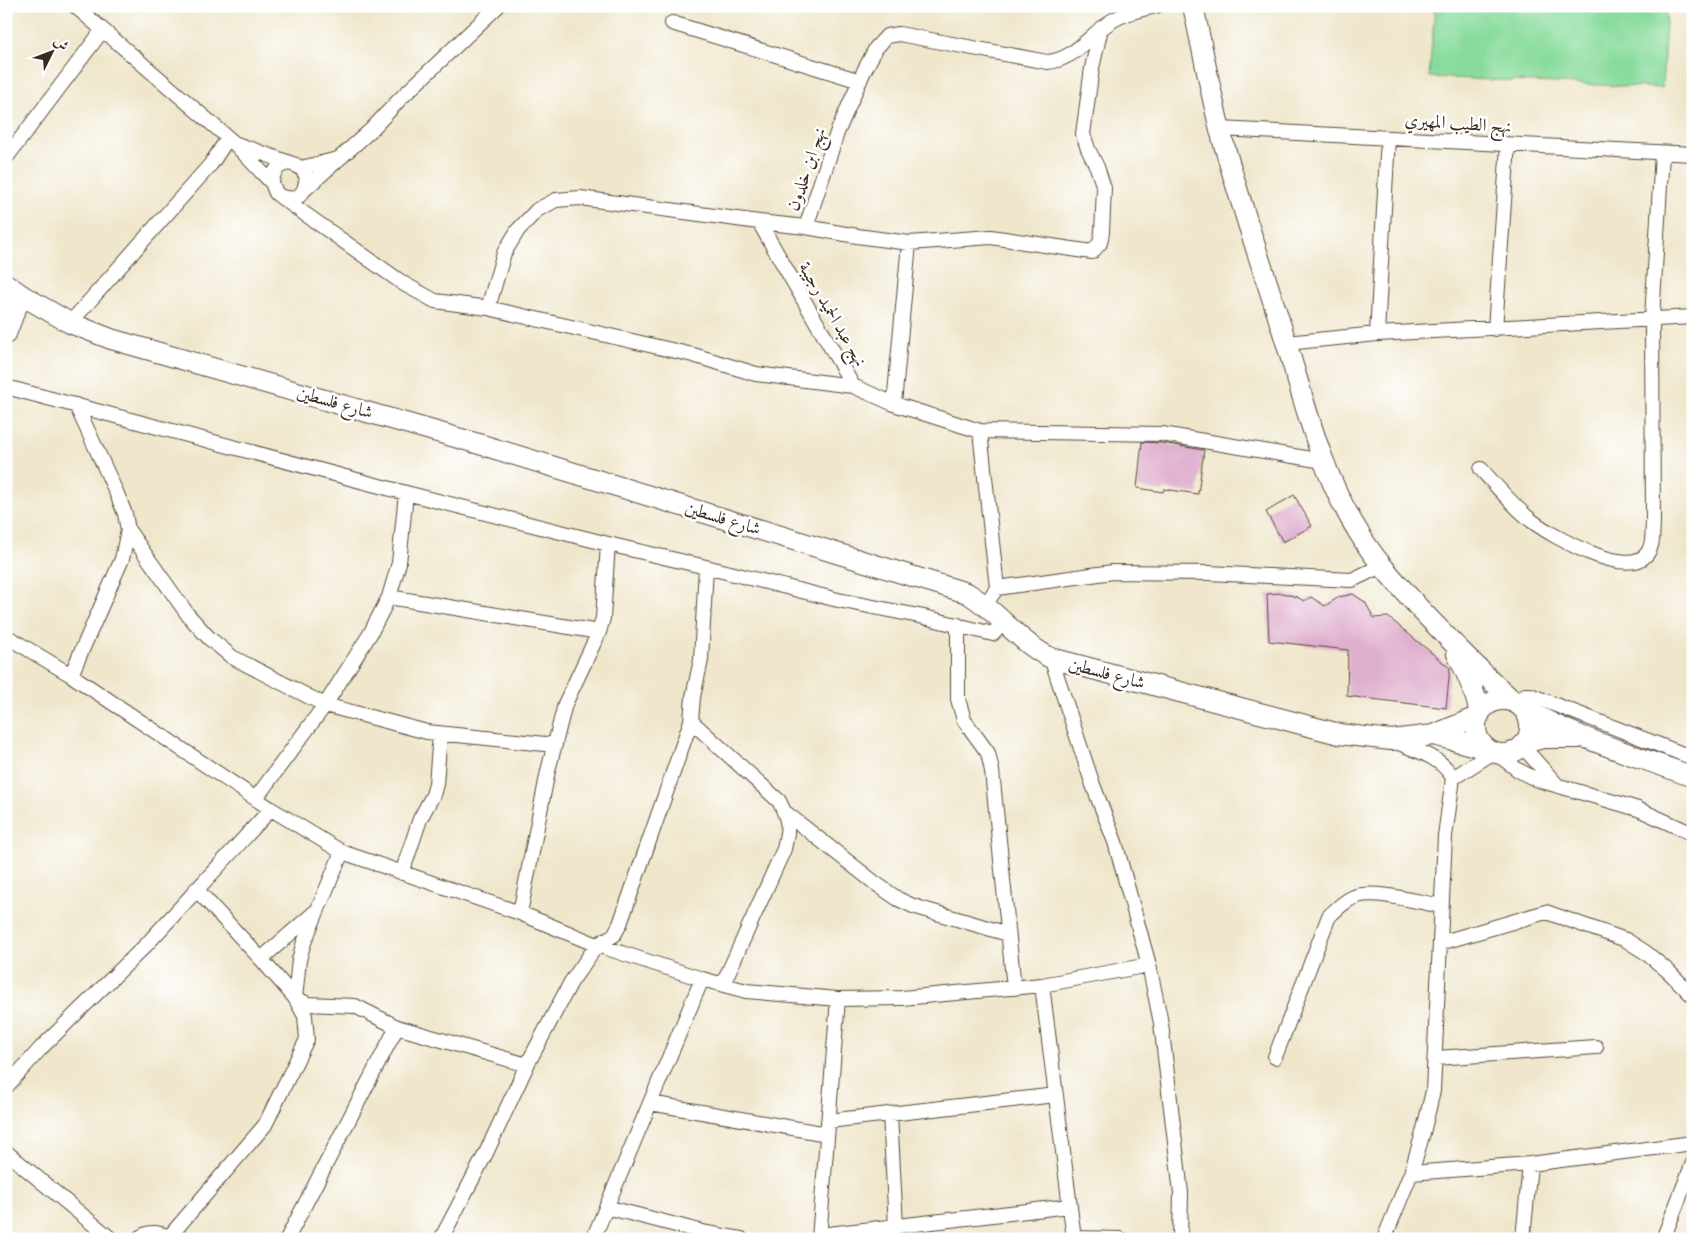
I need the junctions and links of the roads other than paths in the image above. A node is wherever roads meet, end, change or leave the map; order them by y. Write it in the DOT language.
graph roads {
  1 [pos="75,6"];
  2 [pos="498,6"];
  3 [pos="1156,6"];
  4 [pos="1193,6"];
  5 [pos="672,23"];
  6 [pos="1101,28"];
  7 [pos="102,31"];
  8 [pos="860,81"];
  9 [pos="1220,129"];
  10 [pos="1388,138"];
  11 [pos="230,140"];
  12 [pos="1508,146"];
  13 [pos="1662,153"];
  14 [pos="1693,154"];
  15 [pos="6,158"];
  16 [pos="339,159"];
  17 [pos="295,165"];
  18 [pos="272,183"];
  19 [pos="302,193"];
  20 [pos="281,197"];
  21 [pos="309,218"];
  22 [pos="759,222"];
  23 [pos="806,227"];
  24 [pos="909,243"];
  25 [pos="6,284"];
  26 [pos="23,296"];
  27 [pos="488,308"];
  28 [pos="1652,318"];
  29 [pos="1693,318"];
  30 [pos="70,323"];
  31 [pos="1495,328"];
  32 [pos="6,334"];
  33 [pos="1377,334"];
  34 [pos="1286,343"];
  35 [pos="853,386"];
  36 [pos="6,387"];
  37 [pos="894,404"];
  38 [pos="76,405"];
  39 [pos="980,431"];
  40 [pos="1323,461"];
  41 [pos="1481,469"];
  42 [pos="406,493"];
  43 [pos="128,530"];
  44 [pos="608,544"];
  45 [pos="706,566"];
  46 [pos="1381,566"];
  47 [pos="998,588"];
  48 [pos="389,597"];
  49 [pos="985,604"];
  50 [pos="1003,622"];
  51 [pos="958,625"];
  52 [pos="599,632"];
  53 [pos="6,636"];
  54 [pos="1449,639"];
  55 [pos="1051,658"];
  56 [pos="71,675"];
  57 [pos="325,705"];
  58 [pos="1518,705"];
  59 [pos="1479,715"];
  60 [pos="690,721"];
  61 [pos="440,734"];
  62 [pos="1434,735"];
  63 [pos="1586,737"];
  64 [pos="1390,740"];
  65 [pos="1525,744"];
  66 [pos="555,745"];
  67 [pos="1492,752"];
  68 [pos="1693,758"];
  69 [pos="1693,777"];
  70 [pos="1454,778"];
  71 [pos="1558,786"];
  72 [pos="256,798"];
  73 [pos="271,809"];
  74 [pos="786,814"];
  75 [pos="1693,834"];
  76 [pos="342,852"];
  77 [pos="402,873"];
  78 [pos="196,889"];
  79 [pos="1441,906"];
  80 [pos="319,908"];
  81 [pos="520,913"];
  82 [pos="1008,934"];
  83 [pos="1440,943"];
  84 [pos="597,945"];
  85 [pos="261,958"];
  86 [pos="1149,965"];
  87 [pos="702,979"];
  88 [pos="723,984"];
  89 [pos="1042,985"];
  90 [pos="1014,988"];
  91 [pos="1693,996"];
  92 [pos="295,998"];
  93 [pos="838,999"];
  94 [pos="397,1027"];
  95 [pos="1596,1047"];
  96 [pos="1275,1057"];
  97 [pos="1436,1058"];
  98 [pos="527,1066"];
  99 [pos="6,1087"];
  100 [pos="1056,1095"];
  101 [pos="650,1104"];
  102 [pos="890,1114"];
  103 [pos="827,1127"];
  104 [pos="1693,1143"];
  105 [pos="6,1152"];
  106 [pos="1693,1163"];
  107 [pos="1530,1164"];
  108 [pos="1411,1174"];
  109 [pos="1070,1206"];
  110 [pos="606,1207"];
  111 [pos="896,1227"];
  112 [pos="707,1236"];
  113 [pos="820,1237"];
  114 [pos="171,1238"];
  115 [pos="1074,1238"];
  116 [pos="111,1239"];
  117 [pos="138,1239"];
  118 [pos="287,1239"];
  119 [pos="442,1239"];
  120 [pos="593,1239"];
  121 [pos="741,1239"];
  122 [pos="1121,1239"];
  123 [pos="1180,1239"];
  124 [pos="1384,1239"];
  125 [pos="1523,1239"];
  126 [pos="1663,1239"];
  1 -- 7 [label="street"];
  2 -- 16 [label="street"];
  3 -- 6 [label="street, نهج ابن خلدون"];
  4 -- 9 [label="street"];
  5 -- 8 [label="street"];
  6 -- 8 [label="street, نهج ابن خلدون"];
  6 -- 24 [label="street"];
  7 -- 11 [label="street"];
  7 -- 15 [label="street"];
  8 -- 23 [label="street, نهج ابن خلدون"];
  9 -- 10 [label="street, نهج الطيب المهيري"];
  9 -- 34 [label="street"];
  10 -- 12 [label="street, نهج الطيب المهيري"];
  10 -- 33 [label="street"];
  11 -- 17 [label="street"];
  11 -- 18 [label="street"];
  11 -- 30 [label="street"];
  12 -- 13 [label="street, نهج الطيب المهيري"];
  12 -- 31 [label="street"];
  13 -- 14 [label="street, نهج الطيب المهيري"];
  13 -- 28 [label="street"];
  16 -- 17 [label="street"];
  16 -- 19 [label="street"];
  17 -- 18 [label="street"];
  17 -- 19 [label="street"];
  18 -- 20 [label="street"];
  19 -- 20 [label="street"];
  19 -- 21 [label="street"];
  20 -- 21 [label="street"];
  21 -- 27 [label="street"];
  22 -- 23 [label="street, نهج ابن خلدون"];
  22 -- 27 [label="street, نهج ابن خلدون"];
  22 -- 35 [label="street, نهج عبد الحميد رجيبة"];
  23 -- 24 [label="street"];
  24 -- 37 [label="street"];
  25 -- 26 [label="street, شارع فلسطين"];
  26 -- 30 [label="street, شارع فلسطين"];
  26 -- 32 [label="street"];
  27 -- 35 [label="street"];
  28 -- 29 [label="street"];
  28 -- 31 [label="street"];
  28 -- 41 [label="street"];
  30 -- 49 [label="street, شارع فلسطين"];
  31 -- 33 [label="street"];
  33 -- 34 [label="street"];
  34 -- 40 [label="street"];
  35 -- 37 [label="street, نهج عبد الحميد رجيبة"];
  36 -- 38 [label="street"];
  37 -- 39 [label="street, نهج عبد الحميد رجيبة"];
  38 -- 42 [label="street"];
  38 -- 43 [label="street"];
  39 -- 40 [label="street, نهج عبد الحميد رجيبة"];
  39 -- 47 [label="street"];
  40 -- 46 [label="street"];
  42 -- 44 [label="street"];
  42 -- 48 [label="street"];
  43 -- 56 [label="street"];
  43 -- 57 [label="street"];
  44 -- 45 [label="street"];
  44 -- 52 [label="street"];
  45 -- 51 [label="street"];
  45 -- 60 [label="street"];
  46 -- 47 [label="street"];
  46 -- 54 [label="street"];
  47 -- 49 [label="street"];
  48 -- 52 [label="street"];
  48 -- 57 [label="street"];
  49 -- 50 [label="street, شارع فلسطين"];
  50 -- 51 [label="street"];
  50 -- 55 [label="street, شارع فلسطين"];
  51 -- 82 [label="street"];
  52 -- 66 [label="street"];
  53 -- 56 [label="street"];
  54 -- 58 [label="street"];
  54 -- 59 [label="street"];
  55 -- 64 [label="street, شارع فلسطين"];
  55 -- 86 [label="street"];
  56 -- 72 [label="street"];
  57 -- 61 [label="street"];
  57 -- 72 [label="street"];
  58 -- 59 [label="street"];
  58 -- 63 [label="street"];
  58 -- 65 [label="street"];
  58 -- 68 [label="street"];
  59 -- 62 [label="street"];
  59 -- 67 [label="street"];
  60 -- 74 [label="street"];
  60 -- 84 [label="street"];
  61 -- 66 [label="street"];
  61 -- 77 [label="street"];
  62 -- 64 [label="street, شارع فلسطين"];
  62 -- 67 [label="street"];
  63 -- 65 [label="street"];
  63 -- 69 [label="street"];
  64 -- 70 [label="street"];
  65 -- 67 [label="street"];
  65 -- 71 [label="street"];
  66 -- 81 [label="street"];
  67 -- 70 [label="street"];
  67 -- 71 [label="street"];
  70 -- 79 [label="street"];
  71 -- 75 [label="street"];
  72 -- 73 [label="street"];
  73 -- 76 [label="street"];
  73 -- 78 [label="street"];
  74 -- 82 [label="street"];
  74 -- 88 [label="street"];
  76 -- 77 [label="street"];
  76 -- 80 [label="street"];
  77 -- 81 [label="street"];
  78 -- 85 [label="street"];
  78 -- 99 [label="street"];
  79 -- 83 [label="street"];
  79 -- 96 [label="street"];
  80 -- 85 [label="street"];
  80 -- 92 [label="street"];
  81 -- 84 [label="street"];
  82 -- 90 [label="street"];
  83 -- 91 [label="street"];
  83 -- 97 [label="street"];
  84 -- 87 [label="street"];
  84 -- 98 [label="street"];
  85 -- 92 [label="street"];
  86 -- 89 [label="street"];
  86 -- 123 [label="street"];
  87 -- 88 [label="street"];
  87 -- 101 [label="street"];
  88 -- 93 [label="street"];
  89 -- 90 [label="street"];
  89 -- 100 [label="street"];
  90 -- 93 [label="street"];
  92 -- 94 [label="street"];
  92 -- 114 [label="street"];
  93 -- 103 [label="street"];
  94 -- 98 [label="street"];
  94 -- 118 [label="street"];
  95 -- 97 [label="street"];
  97 -- 108 [label="street"];
  98 -- 119 [label="street"];
  100 -- 102 [label="street"];
  100 -- 109 [label="street"];
  101 -- 103 [label="street"];
  101 -- 110 [label="street"];
  102 -- 103 [label="street"];
  102 -- 111 [label="street"];
  103 -- 113 [label="street"];
  104 -- 107 [label="street"];
  105 -- 116 [label="street"];
  106 -- 126 [label="street"];
  107 -- 108 [label="street"];
  107 -- 125 [label="street"];
  108 -- 124 [label="street"];
  109 -- 111 [label="street"];
  109 -- 115 [label="street"];
  110 -- 112 [label="street"];
  110 -- 120 [label="street"];
  111 -- 113 [label="street"];
  112 -- 121 [label="street"];
  114 -- 117 [label="street"];
  115 -- 122 [label="street"];
}
